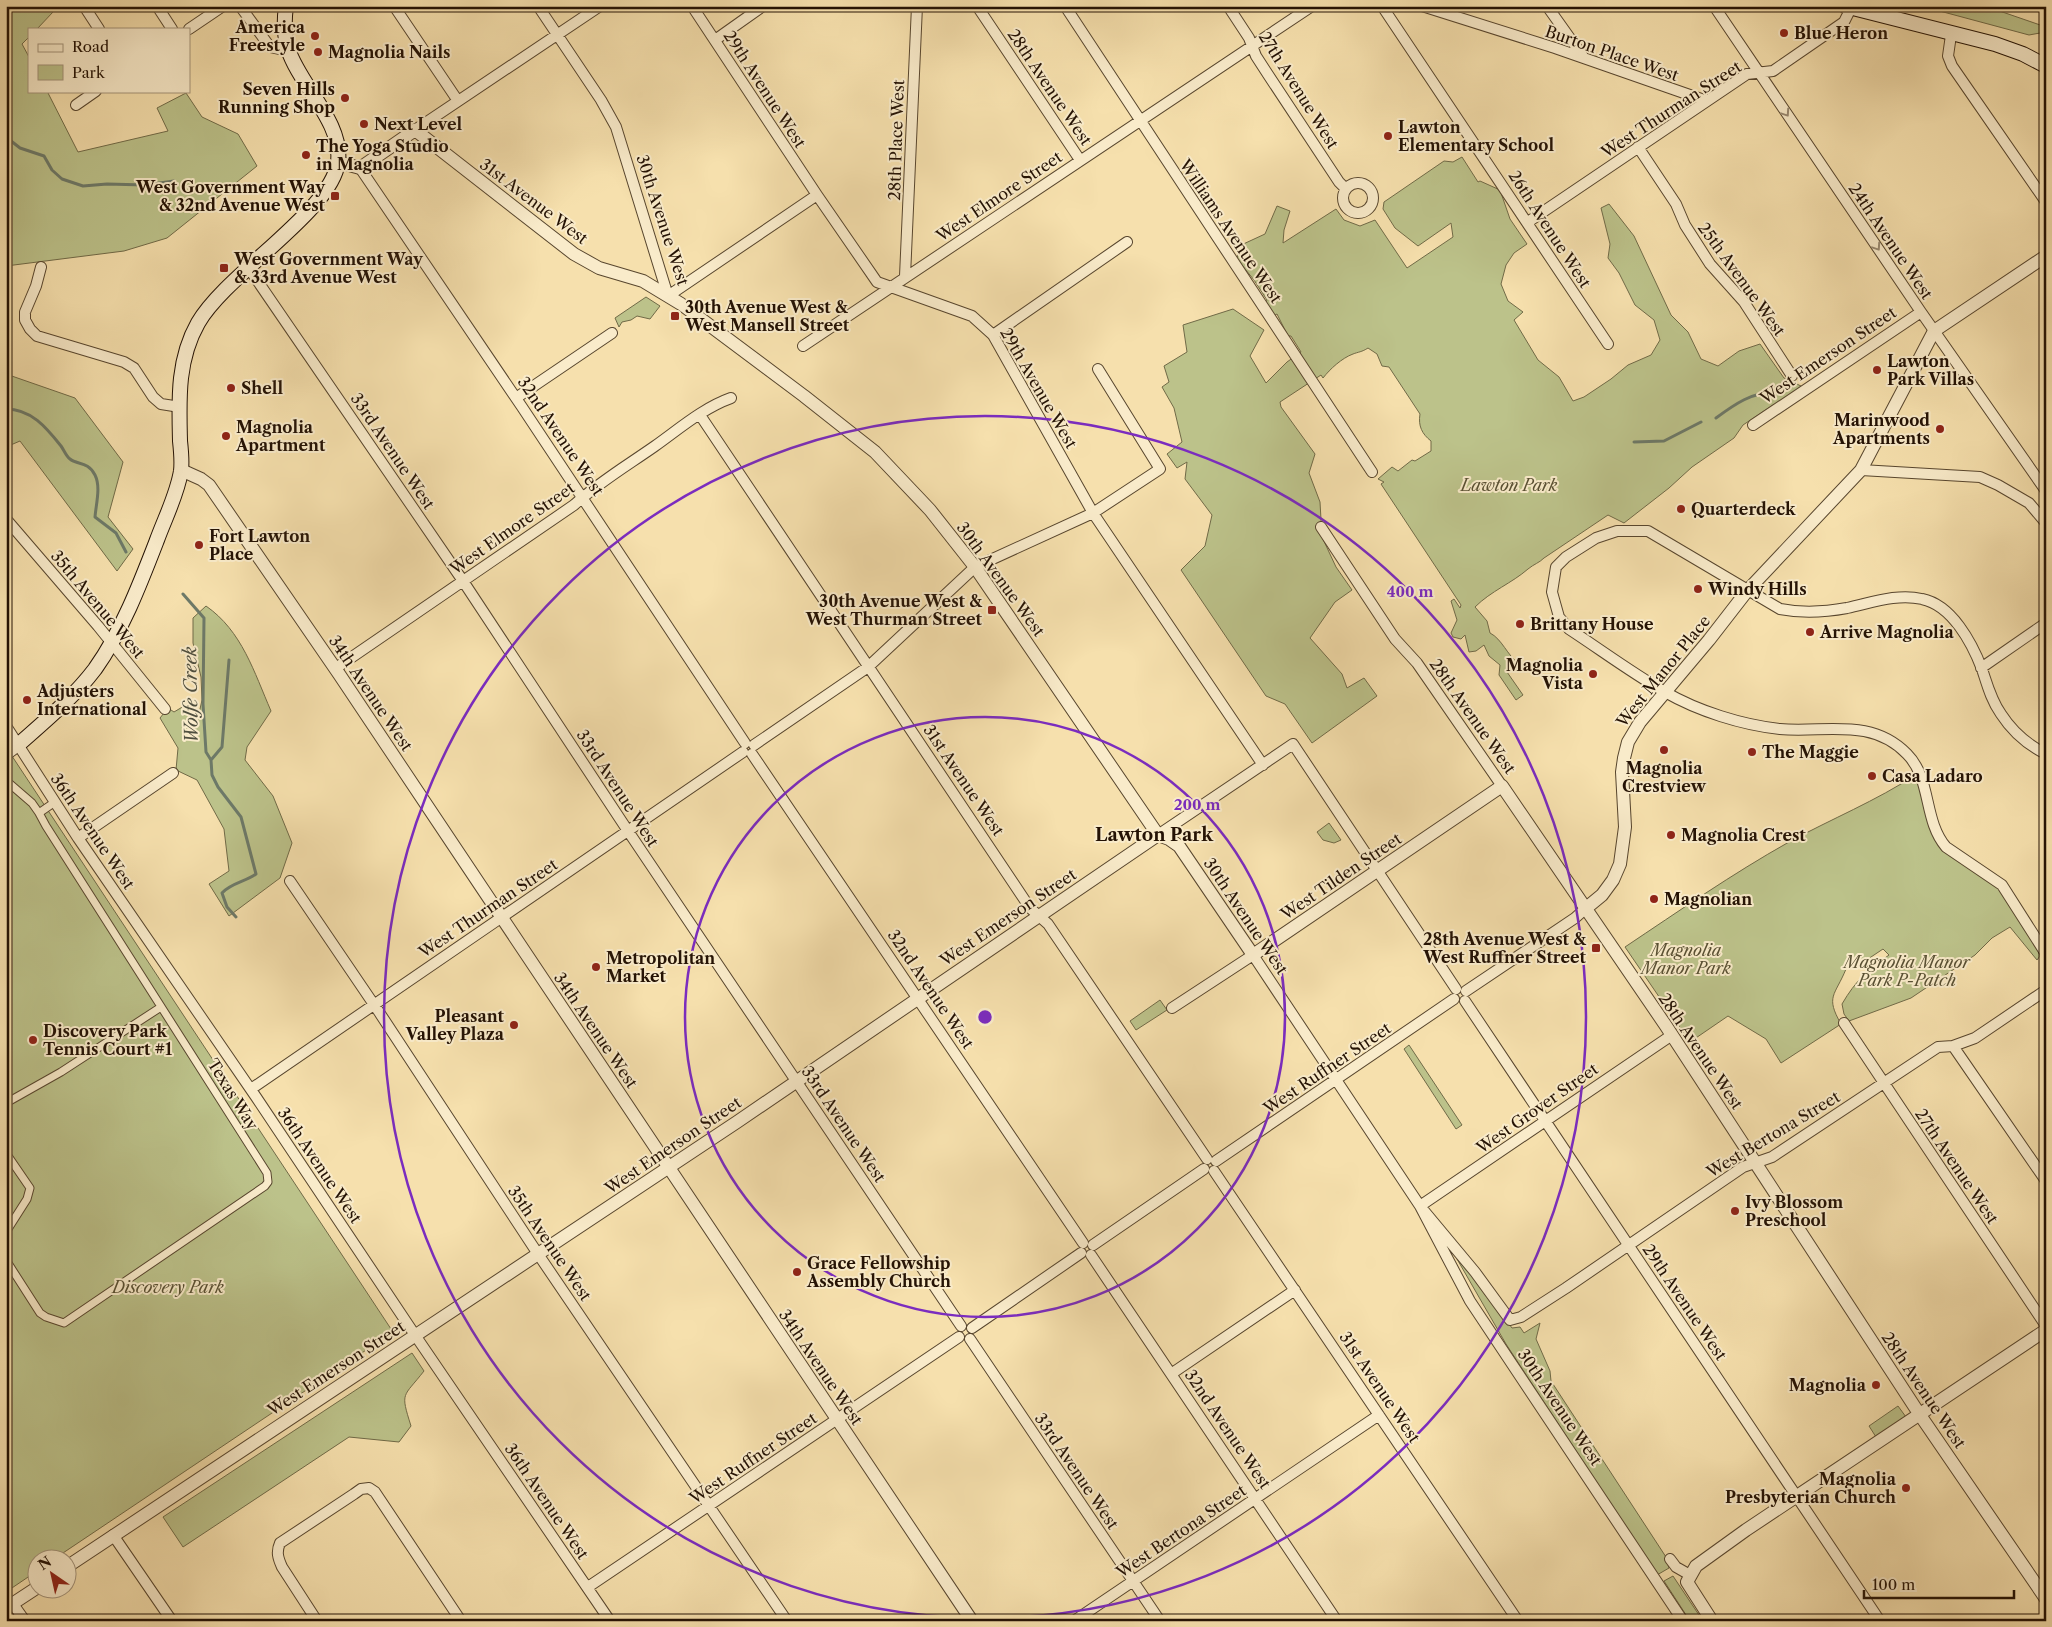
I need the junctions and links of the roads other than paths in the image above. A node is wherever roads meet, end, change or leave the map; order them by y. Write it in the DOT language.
graph roads {
  1 [pos="84,6"];
  2 [pos="157,6"];
  3 [pos="223,6"];
  4 [pos="240,6"];
  5 [pos="286,6"];
  6 [pos="394,6"];
  7 [pos="538,6"];
  8 [pos="600,6"];
  9 [pos="692,6"];
  10 [pos="763,6"];
  11 [pos="917,6"];
  12 [pos="977,6"];
  13 [pos="1065,6"];
  14 [pos="1228,6"];
  15 [pos="1312,6"];
  16 [pos="1382,6"];
  17 [pos="1422,6"];
  18 [pos="1548,6"];
  19 [pos="1714,6"];
  20 [pos="1849,7"];
  21 [pos="98,28"];
  22 [pos="171,28"];
  23 [pos="190,29"];
  24 [pos="557,34"];
  25 [pos="1952,34"];
  26 [pos="714,40"];
  27 [pos="1252,46"];
  28 [pos="288,47"];
  29 [pos="1584,58"];
  30 [pos="2046,66"];
  31 [pos="1758,73"];
  32 [pos="95,92"];
  33 [pos="458,101"];
  34 [pos="1707,101"];
  35 [pos="76,105"];
  36 [pos="1140,121"];
  37 [pos="415,130"];
  38 [pos="1638,147"];
  39 [pos="1080,160"];
  40 [pos="338,162"];
  41 [pos="360,168"];
  42 [pos="1346,189"];
  43 [pos="816,195"];
  44 [pos="2046,202"];
  45 [pos="1528,222"];
  46 [pos="1127,242"];
  47 [pos="2046,256"];
  48 [pos="41,267"];
  49 [pos="248,267"];
  50 [pos="905,276"];
  51 [pos="889,287"];
  52 [pos="668,296"];
  53 [pos="1921,312"];
  54 [pos="1934,331"];
  55 [pos="612,332"];
  56 [pos="993,335"];
  57 [pos="1608,344"];
  58 [pos="803,346"];
  59 [pos="1098,369"];
  60 [pos="1792,376"];
  61 [pos="516,398"];
  62 [pos="731,398"];
  63 [pos="180,407"];
  64 [pos="700,415"];
  65 [pos="1753,425"];
  66 [pos="181,470"];
  67 [pos="1861,470"];
  68 [pos="1372,472"];
  69 [pos="2046,491"];
  70 [pos="582,497"];
  71 [pos="1094,513"];
  72 [pos="6,519"];
  73 [pos="2046,523"];
  74 [pos="1321,527"];
  75 [pos="975,567"];
  76 [pos="464,581"];
  77 [pos="1747,591"];
  78 [pos="2046,623"];
  79 [pos="112,643"];
  80 [pos="336,668"];
  81 [pos="868,668"];
  82 [pos="1981,668"];
  83 [pos="1666,692"];
  84 [pos="165,709"];
  85 [pos="6,726"];
  86 [pos="1293,744"];
  87 [pos="18,745"];
  88 [pos="749,749"];
  89 [pos="6,754"];
  90 [pos="2046,754"];
  91 [pos="1263,765"];
  92 [pos="173,773"];
  93 [pos="10,784"];
  94 [pos="1502,786"];
  95 [pos="55,802"];
  96 [pos="39,813"];
  97 [pos="628,831"];
  98 [pos="1158,836"];
  99 [pos="78,838"];
  100 [pos="1377,871"];
  101 [pos="290,881"];
  102 [pos="1585,909"];
  103 [pos="1039,916"];
  104 [pos="502,917"];
  105 [pos="2046,954"];
  106 [pos="1253,955"];
  107 [pos="2046,990"];
  108 [pos="1460,995"];
  109 [pos="917,998"];
  110 [pos="374,1004"];
  111 [pos="161,1007"];
  112 [pos="1172,1008"];
  113 [pos="1844,1023"];
  114 [pos="1672,1035"];
  115 [pos="1953,1046"];
  116 [pos="1335,1079"];
  117 [pos="797,1080"];
  118 [pos="1883,1084"];
  119 [pos="251,1089"];
  120 [pos="6,1103"];
  121 [pos="1545,1120"];
  122 [pos="6,1153"];
  123 [pos="1755,1162"];
  124 [pos="1210,1165"];
  125 [pos="668,1167"];
  126 [pos="2046,1181"];
  127 [pos="1420,1206"];
  128 [pos="6,1232"];
  129 [pos="1629,1245"];
  130 [pos="1087,1249"];
  131 [pos="538,1254"];
  132 [pos="6,1260"];
  133 [pos="1295,1290"];
  134 [pos="1521,1317"];
  135 [pos="2046,1326"];
  136 [pos="966,1327"];
  137 [pos="2046,1330"];
  138 [pos="415,1335"];
  139 [pos="959,1337"];
  140 [pos="970,1339"];
  141 [pos="1171,1374"];
  142 [pos="1920,1415"];
  143 [pos="1379,1416"];
  144 [pos="836,1419"];
  145 [pos="1796,1496"];
  146 [pos="1255,1498"];
  147 [pos="710,1505"];
  148 [pos="113,1535"];
  149 [pos="78,1559"];
  150 [pos="1670,1560"];
  151 [pos="1690,1575"];
  152 [pos="1133,1581"];
  153 [pos="588,1587"];
  154 [pos="28,1594"];
  155 [pos="2046,1599"];
  156 [pos="10,1606"];
  157 [pos="25,1621"];
  158 [pos="172,1621"];
  159 [pos="318,1621"];
  160 [pos="461,1621"];
  161 [pos="610,1621"];
  162 [pos="786,1621"];
  163 [pos="972,1621"];
  164 [pos="1074,1621"];
  165 [pos="1160,1621"];
  166 [pos="1337,1621"];
  167 [pos="1518,1621"];
  168 [pos="1683,1621"];
  169 [pos="1712,1621"];
  170 [pos="1880,1621"];
  1 -- 21 [label="street"];
  2 -- 22 [label="street"];
  3 -- 23 [label="street"];
  4 -- 28 [label="street"];
  5 -- 28 [label="main road"];
  6 -- 33 [label="street"];
  7 -- 24 [label="street, 30th Avenue West"];
  8 -- 24 [label="street"];
  9 -- 26 [label="street, 29th Avenue West"];
  10 -- 26 [label="street"];
  11 -- 50 [label="street, 28th Place West"];
  12 -- 39 [label="street, 28th Avenue West"];
  13 -- 36 [label="street, Williams Avenue West"];
  14 -- 27 [label="street, 27th Avenue West"];
  15 -- 27 [label="street, West Elmore Street"];
  16 -- 45 [label="street, 26th Avenue West"];
  17 -- 29 [label="street, Burton Place West"];
  18 -- 29 [label="street"];
  19 -- 31 [label="street, 24th Avenue West"];
  20 -- 25 [label="main road"];
  20 -- 31 [label="street, West Thurman Street"];
  24 -- 33 [label="street"];
  24 -- 52 [label="street, 30th Avenue West"];
  25 -- 30 [label="main road"];
  25 -- 44 [label="street"];
  26 -- 43 [label="street, 29th Avenue West"];
  27 -- 36 [label="street, West Elmore Street"];
  27 -- 42 [label="street, 27th Avenue West"];
  28 -- 40 [label="main road"];
  29 -- 34 [label="street, Burton Place West"];
  31 -- 34 [label="street, West Thurman Street"];
  31 -- 53 [label="street, 24th Avenue West, one-way"];
  32 -- 35 [label="street"];
  33 -- 37 [label="street"];
  34 -- 38 [label="street, West Thurman Street"];
  36 -- 39 [label="street, West Elmore Street"];
  36 -- 68 [label="street, Williams Avenue West"];
  37 -- 41 [label="street"];
  37 -- 52 [label="street, 31st Avenue West"];
  38 -- 45 [label="street, West Thurman Street"];
  38 -- 60 [label="street, 25th Avenue West"];
  39 -- 50 [label="street, West Elmore Street"];
  40 -- 41 [label="street"];
  40 -- 49 [label="main road"];
  41 -- 61 [label="street, 32nd Avenue West"];
  43 -- 51 [label="street, 29th Avenue West"];
  43 -- 52 [label="street"];
  45 -- 57 [label="street, 26th Avenue West"];
  46 -- 56 [label="street"];
  47 -- 54 [label="street"];
  48 -- 63 [label="street"];
  49 -- 63 [label="main road"];
  49 -- 76 [label="street, 33rd Avenue West"];
  50 -- 51 [label="street, West Elmore Street"];
  51 -- 56 [label="street, 29th Avenue West"];
  51 -- 58 [label="street, West Elmore Street"];
  52 -- 75 [label="street, 30th Avenue West"];
  53 -- 54 [label="street, 24th Avenue West"];
  53 -- 65 [label="street, West Emerson Street"];
  54 -- 67 [label="street, West Manor Place"];
  54 -- 69 [label="street, 24th Avenue West"];
  55 -- 61 [label="street"];
  56 -- 71 [label="street, 29th Avenue West"];
  59 -- 71 [label="street, West Thurman Street"];
  61 -- 70 [label="street, 32nd Avenue West"];
  62 -- 64 [label="street, West Elmore Street"];
  63 -- 66 [label="main road"];
  64 -- 70 [label="street, West Elmore Street"];
  64 -- 81 [label="street, 31st Avenue West"];
  66 -- 79 [label="main road"];
  66 -- 80 [label="street, 34th Avenue West"];
  67 -- 73 [label="street"];
  67 -- 77 [label="street, West Manor Place"];
  70 -- 76 [label="street, West Elmore Street"];
  70 -- 88 [label="street, 32nd Avenue West"];
  71 -- 75 [label="street, West Thurman Street"];
  71 -- 91 [label="street, 29th Avenue West"];
  72 -- 79 [label="street, 35th Avenue West"];
  74 -- 94 [label="street, 28th Avenue West"];
  75 -- 81 [label="street, West Thurman Street"];
  75 -- 98 [label="street, 30th Avenue West"];
  76 -- 80 [label="street, West Elmore Street"];
  76 -- 97 [label="street, 33rd Avenue West"];
  77 -- 82 [label="street"];
  77 -- 83 [label="street, West Manor Place"];
  77 -- 83 [label="street"];
  78 -- 82 [label="street"];
  79 -- 84 [label="street, 35th Avenue West"];
  79 -- 87 [label="main road"];
  80 -- 104 [label="street, 34th Avenue West"];
  81 -- 88 [label="street, West Thurman Street"];
  81 -- 103 [label="street, 31st Avenue West"];
  82 -- 90 [label="street"];
  83 -- 102 [label="street, West Manor Place"];
  83 -- 105 [label="street"];
  85 -- 87 [label="street, 36th Avenue West"];
  86 -- 91 [label="street, West Emerson Street"];
  86 -- 100 [label="street, 29th Avenue West"];
  87 -- 89 [label="street"];
  87 -- 95 [label="street, 36th Avenue West"];
  88 -- 97 [label="street, West Thurman Street"];
  88 -- 109 [label="street, 32nd Avenue West"];
  91 -- 98 [label="street, West Emerson Street"];
  92 -- 99 [label="street"];
  93 -- 96 [label="street, Texas Way"];
  94 -- 100 [label="street, West Tilden Street"];
  94 -- 102 [label="street, 28th Avenue West"];
  95 -- 96 [label="street"];
  95 -- 99 [label="street, 36th Avenue West"];
  96 -- 111 [label="street, Texas Way"];
  97 -- 104 [label="street, West Thurman Street"];
  97 -- 117 [label="street, 33rd Avenue West"];
  98 -- 103 [label="street, West Emerson Street"];
  98 -- 106 [label="street, 30th Avenue West"];
  99 -- 119 [label="street, 36th Avenue West"];
  100 -- 106 [label="street, West Tilden Street"];
  100 -- 108 [label="street, 29th Avenue West"];
  101 -- 110 [label="street, 35th Avenue West"];
  102 -- 108 [label="street, West Ruffner Street"];
  102 -- 114 [label="street, 28th Avenue West"];
  103 -- 109 [label="street, West Emerson Street"];
  103 -- 124 [label="street, 31st Avenue West"];
  104 -- 110 [label="street, West Thurman Street"];
  104 -- 125 [label="street, 34th Avenue West"];
  106 -- 112 [label="street, West Tilden Street"];
  106 -- 116 [label="street, 30th Avenue West"];
  107 -- 115 [label="street, West Bertona Street"];
  108 -- 116 [label="street, West Ruffner Street"];
  108 -- 121 [label="street, 29th Avenue West"];
  109 -- 117 [label="street, West Emerson Street"];
  109 -- 130 [label="street, 32nd Avenue West"];
  110 -- 119 [label="street, West Thurman Street"];
  110 -- 131 [label="street, 35th Avenue West"];
  111 -- 120 [label="street"];
  111 -- 132 [label="street, Texas Way"];
  113 -- 118 [label="street, 27th Avenue West"];
  114 -- 121 [label="street, West Grover Street"];
  114 -- 123 [label="street, 28th Avenue West"];
  115 -- 118 [label="street, West Bertona Street"];
  115 -- 126 [label="street"];
  116 -- 124 [label="street, West Ruffner Street"];
  116 -- 127 [label="street, 30th Avenue West"];
  117 -- 125 [label="street, West Emerson Street"];
  117 -- 136 [label="street, 33rd Avenue West"];
  118 -- 123 [label="street, West Bertona Street"];
  118 -- 135 [label="street, 27th Avenue West"];
  119 -- 138 [label="street, 36th Avenue West"];
  121 -- 127 [label="street, West Grover Street"];
  121 -- 129 [label="street, 29th Avenue West"];
  122 -- 128 [label="street"];
  123 -- 129 [label="street, West Bertona Street"];
  123 -- 142 [label="street, 28th Avenue West"];
  124 -- 130 [label="street, West Ruffner Street"];
  124 -- 133 [label="street, 31st Avenue West"];
  125 -- 131 [label="street, West Emerson Street"];
  125 -- 144 [label="street, 34th Avenue West"];
  127 -- 134 [label="street, 30th Avenue West"];
  127 -- 168 [label="street, 30th Avenue West"];
  129 -- 134 [label="street, West Bertona Street"];
  129 -- 145 [label="street, 29th Avenue West"];
  130 -- 136 [label="street, West Ruffner Street"];
  130 -- 141 [label="street, 32nd Avenue West"];
  131 -- 138 [label="street, West Emerson Street"];
  131 -- 147 [label="street, 35th Avenue West"];
  133 -- 141 [label="street"];
  133 -- 143 [label="street, 31st Avenue West"];
  136 -- 139 [label="street"];
  136 -- 140 [label="street"];
  137 -- 142 [label="street"];
  138 -- 148 [label="street, West Emerson Street"];
  138 -- 153 [label="street, 36th Avenue West"];
  139 -- 140 [label="street"];
  139 -- 144 [label="street, West Ruffner Street"];
  140 -- 152 [label="street, 33rd Avenue West"];
  141 -- 146 [label="street, 32nd Avenue West"];
  142 -- 145 [label="street"];
  142 -- 155 [label="street, 28th Avenue West"];
  143 -- 146 [label="street, West Bertona Street"];
  143 -- 167 [label="street, 31st Avenue West"];
  144 -- 147 [label="street, West Ruffner Street"];
  144 -- 163 [label="street, 34th Avenue West"];
  145 -- 151 [label="street"];
  145 -- 170 [label="street, 29th Avenue West"];
  146 -- 152 [label="street, West Bertona Street"];
  146 -- 166 [label="street, 32nd Avenue West"];
  147 -- 153 [label="street, West Ruffner Street"];
  147 -- 162 [label="street, 35th Avenue West"];
  148 -- 149 [label="street, West Emerson Street"];
  148 -- 158 [label="street"];
  150 -- 151 [label="street"];
  151 -- 169 [label="street"];
  152 -- 164 [label="street, West Bertona Street"];
  152 -- 165 [label="street, 33rd Avenue West"];
  153 -- 161 [label="street, 36th Avenue West"];
  154 -- 156 [label="street"];
  156 -- 157 [label="street"];
  159 -- 160 [label="street"];
}
